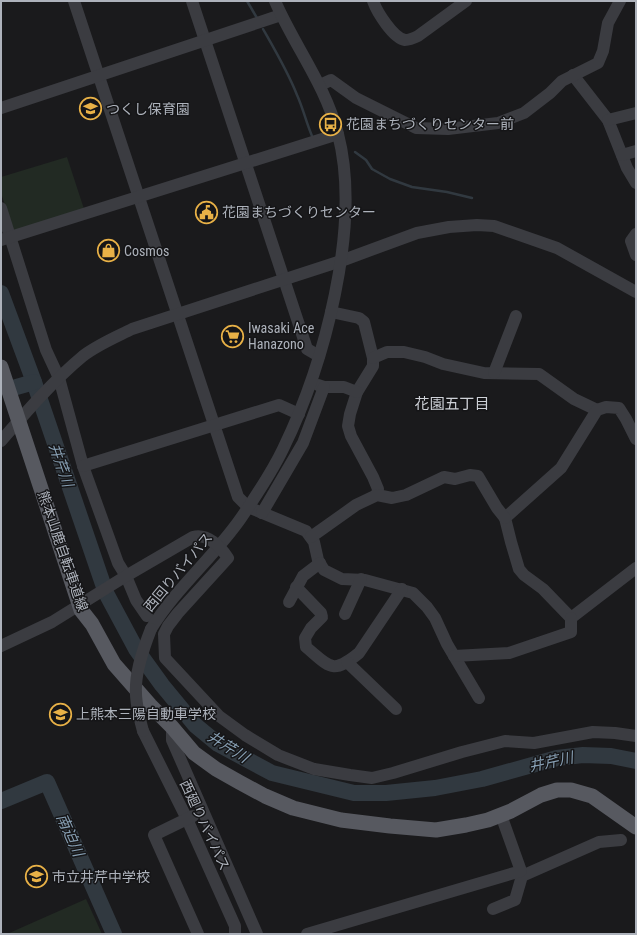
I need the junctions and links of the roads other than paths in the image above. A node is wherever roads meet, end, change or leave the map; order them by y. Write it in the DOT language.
graph roads {
  1 [pos="74,1"];
  2 [pos="192,1"];
  3 [pos="275,1"];
  4 [pos="373,1"];
  5 [pos="466,1"];
  6 [pos="620,1"];
  7 [pos="281,15"];
  8 [pos="204,39"];
  9 [pos="98,75"];
  10 [pos="573,75"];
  11 [pos="320,85"];
  12 [pos="1,108"];
  13 [pos="636,113"];
  14 [pos="608,120"];
  15 [pos="338,134"];
  16 [pos="636,151"];
  17 [pos="622,155"];
  18 [pos="245,164"];
  19 [pos="636,183"];
  20 [pos="139,197"];
  21 [pos="1,208"];
  22 [pos="636,234"];
  23 [pos="6,238"];
  24 [pos="636,255"];
  25 [pos="340,261"];
  26 [pos="284,280"];
  27 [pos="636,292"];
  28 [pos="331,312"];
  29 [pos="178,315"];
  30 [pos="516,316"];
  31 [pos="319,356"];
  32 [pos="373,358"];
  33 [pos="1,367"];
  34 [pos="494,373"];
  35 [pos="57,380"];
  36 [pos="312,381"];
  37 [pos="324,387"];
  38 [pos="357,392"];
  39 [pos="597,410"];
  40 [pos="299,414"];
  41 [pos="21,417"];
  42 [pos="213,424"];
  43 [pos="636,439"];
  44 [pos="1,441"];
  45 [pos="83,466"];
  46 [pos="377,495"];
  47 [pos="248,506"];
  48 [pos="262,513"];
  49 [pos="506,518"];
  50 [pos="311,537"];
  51 [pos="219,548"];
  52 [pos="320,563"];
  53 [pos="636,568"];
  54 [pos="125,577"];
  55 [pos="360,580"];
  56 [pos="296,587"];
  57 [pos="402,590"];
  58 [pos="289,602"];
  59 [pos="82,603"];
  60 [pos="345,614"];
  61 [pos="147,616"];
  62 [pos="571,618"];
  63 [pos="158,631"];
  64 [pos="1,646"];
  65 [pos="454,656"];
  66 [pos="347,662"];
  67 [pos="479,698"];
  68 [pos="396,709"];
  69 [pos="172,728"];
  70 [pos="143,731"];
  71 [pos="636,736"];
  72 [pos="203,812"];
  73 [pos="501,815"];
  74 [pos="187,819"];
  75 [pos="636,827"];
  76 [pos="621,840"];
  77 [pos="521,874"];
  78 [pos="493,909"];
  79 [pos="198,934"];
  80 [pos="235,934"];
  81 [pos="257,934"];
  82 [pos="307,934"];
  1 -- 9 [label="street"];
  2 -- 8 [label="street"];
  3 -- 7 [label="street, 西回りバイパス"];
  4 -- 5 [label="street"];
  6 -- 10 [label="street"];
  7 -- 8 [label="street"];
  7 -- 11 [label="street, 西回りバイパス"];
  8 -- 9 [label="street"];
  8 -- 18 [label="street"];
  9 -- 12 [label="street"];
  9 -- 20 [label="street"];
  10 -- 11 [label="street"];
  10 -- 14 [label="street"];
  11 -- 15 [label="street, 西回りバイパス"];
  13 -- 14 [label="street"];
  14 -- 17 [label="street"];
  15 -- 18 [label="street"];
  15 -- 25 [label="street, 西回りバイパス"];
  16 -- 17 [label="street"];
  17 -- 19 [label="street"];
  18 -- 20 [label="street"];
  18 -- 26 [label="street"];
  20 -- 23 [label="street"];
  20 -- 29 [label="street"];
  21 -- 23 [label="street"];
  22 -- 24 [label="street"];
  23 -- 35 [label="street"];
  25 -- 26 [label="street"];
  25 -- 27 [label="street"];
  25 -- 28 [label="street, 西回りバイパス"];
  26 -- 29 [label="street"];
  26 -- 31 [label="street"];
  28 -- 31 [label="street, 西回りバイパス"];
  28 -- 32 [label="street"];
  29 -- 35 [label="street"];
  29 -- 42 [label="street"];
  30 -- 34 [label="street"];
  31 -- 36 [label="street, 西回りバイパス"];
  32 -- 34 [label="street"];
  32 -- 38 [label="street"];
  33 -- 41 [label="main road, 熊本山鹿自転車道線"];
  34 -- 39 [label="street"];
  35 -- 41 [label="street"];
  35 -- 45 [label="street"];
  36 -- 37 [label="street"];
  36 -- 40 [label="street, 西回りバイパス"];
  37 -- 38 [label="street"];
  37 -- 48 [label="street"];
  38 -- 46 [label="street"];
  39 -- 43 [label="street"];
  39 -- 49 [label="street"];
  40 -- 42 [label="street"];
  40 -- 47 [label="street, 西回りバイパス"];
  41 -- 44 [label="street"];
  41 -- 59 [label="main road, 熊本山鹿自転車道線"];
  42 -- 45 [label="street"];
  42 -- 47 [label="street"];
  45 -- 54 [label="street"];
  46 -- 49 [label="street"];
  46 -- 50 [label="street"];
  47 -- 48 [label="street"];
  47 -- 51 [label="street, 西回りバイパス"];
  48 -- 50 [label="street"];
  49 -- 62 [label="street"];
  50 -- 52 [label="street"];
  51 -- 54 [label="street"];
  51 -- 63 [label="street, 西回りバイパス"];
  52 -- 55 [label="street"];
  52 -- 56 [label="street"];
  53 -- 62 [label="street"];
  54 -- 59 [label="street"];
  54 -- 61 [label="street"];
  55 -- 57 [label="street"];
  55 -- 60 [label="street"];
  56 -- 58 [label="street"];
  56 -- 66 [label="street"];
  57 -- 65 [label="street"];
  57 -- 66 [label="street"];
  59 -- 64 [label="street"];
  59 -- 69 [label="main road, 熊本山鹿自転車道線"];
  62 -- 65 [label="street"];
  63 -- 70 [label="street, 西回りバイパス, bridge"];
  63 -- 71 [label="street"];
  65 -- 67 [label="street"];
  66 -- 68 [label="street"];
  69 -- 72 [label="street"];
  69 -- 73 [label="main road, 熊本山鹿自転車道線"];
  70 -- 74 [label="street, 西廻りバイパス"];
  72 -- 74 [label="street"];
  72 -- 81 [label="street"];
  73 -- 75 [label="main road, 熊本山鹿自転車道線"];
  73 -- 77 [label="street"];
  74 -- 79 [label="street"];
  74 -- 80 [label="street, 西廻りバイパス"];
  76 -- 77 [label="street"];
  77 -- 78 [label="street"];
  77 -- 82 [label="street"];
}
